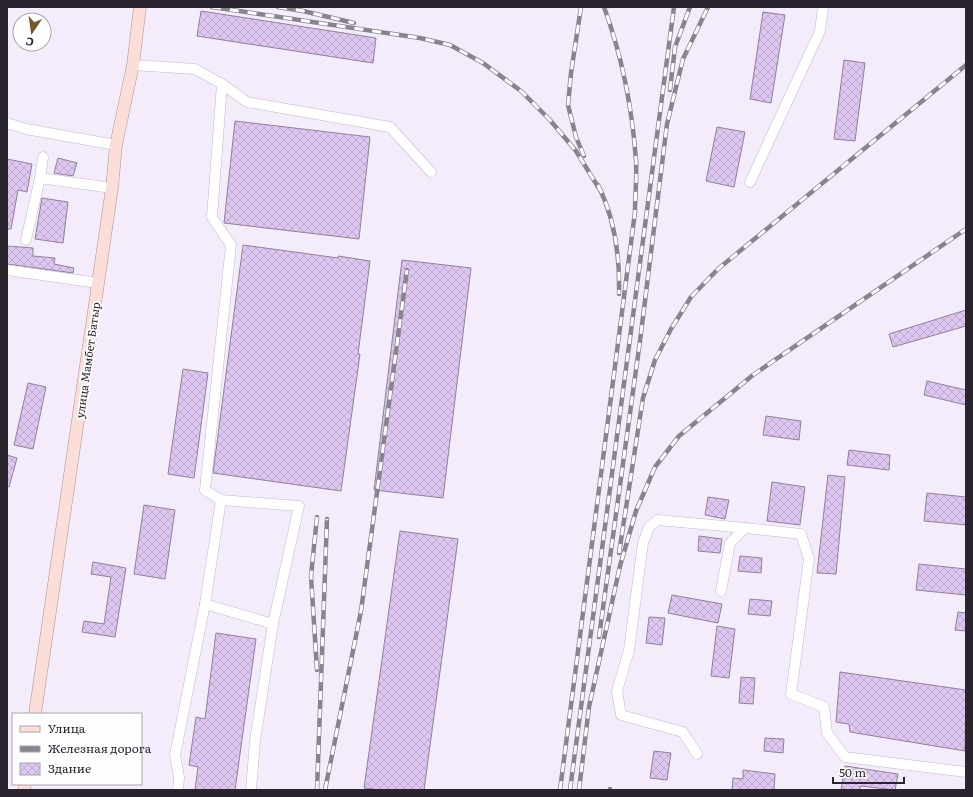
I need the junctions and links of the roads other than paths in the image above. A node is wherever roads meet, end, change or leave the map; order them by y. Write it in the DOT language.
graph roads {
  1 [pos="140,7"];
  2 [pos="823,7"];
  3 [pos="133,65"];
  4 [pos="222,84"];
  5 [pos="7,123"];
  6 [pos="116,145"];
  7 [pos="43,157"];
  8 [pos="431,172"];
  9 [pos="40,178"];
  10 [pos="750,182"];
  11 [pos="112,188"];
  12 [pos="26,240"];
  13 [pos="7,270"];
  14 [pos="98,283"];
  15 [pos="221,500"];
  16 [pos="745,528"];
  17 [pos="721,591"];
  18 [pos="205,604"];
  19 [pos="273,624"];
  20 [pos="35,713"];
  21 [pos="697,754"];
  22 [pos="966,772"];
  23 [pos="178,790"];
  24 [pos="251,790"];
  1 -- 3 [label="main road, улица Мамбет Батыр"];
  2 -- 10 [label="street"];
  3 -- 4 [label="street"];
  3 -- 6 [label="main road, улица Мамбет Батыр"];
  4 -- 8 [label="street"];
  4 -- 15 [label="street"];
  5 -- 6 [label="street"];
  6 -- 11 [label="main road, улица Мамбет Батыр"];
  7 -- 9 [label="street"];
  9 -- 11 [label="street"];
  9 -- 12 [label="street"];
  11 -- 14 [label="main road, улица Мамбет Батыр"];
  13 -- 14 [label="street"];
  14 -- 20 [label="main road, улица Мамбет Батыр"];
  15 -- 18 [label="street"];
  15 -- 19 [label="street"];
  16 -- 17 [label="street"];
  16 -- 21 [label="street"];
  16 -- 22 [label="street"];
  18 -- 19 [label="street"];
  18 -- 23 [label="street"];
  19 -- 24 [label="street"];
}
